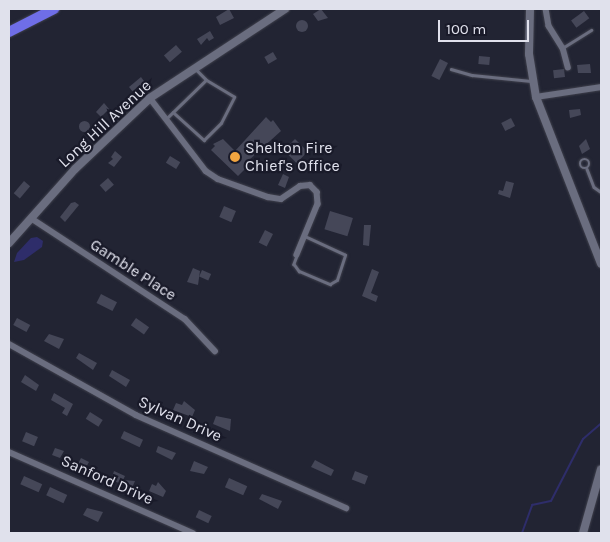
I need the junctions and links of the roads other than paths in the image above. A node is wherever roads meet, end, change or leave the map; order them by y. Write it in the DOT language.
graph roads {
  1 [pos="54,9"];
  2 [pos="285,9"];
  3 [pos="530,9"];
  4 [pos="546,9"];
  5 [pos="592,30"];
  6 [pos="9,32"];
  7 [pos="563,48"];
  8 [pos="568,67"];
  9 [pos="194,68"];
  10 [pos="451,70"];
  11 [pos="206,80"];
  12 [pos="532,80"];
  13 [pos="601,87"];
  14 [pos="150,98"];
  15 [pos="536,98"];
  16 [pos="173,112"];
  17 [pos="166,119"];
  18 [pos="586,169"];
  19 [pos="601,192"];
  20 [pos="31,218"];
  21 [pos="305,236"];
  22 [pos="9,243"];
  23 [pos="297,255"];
  24 [pos="601,264"];
  25 [pos="9,344"];
  26 [pos="215,351"];
  27 [pos="9,452"];
  28 [pos="601,469"];
  29 [pos="346,508"];
  30 [pos="193,533"];
  31 [pos="584,533"];
  1 -- 6 [label="highway"];
  2 -- 9 [label="street, Long Hill Avenue"];
  3 -- 12 [label="street"];
  4 -- 7 [label="street"];
  5 -- 7 [label="lane"];
  7 -- 8 [label="street"];
  9 -- 11 [label="lane"];
  9 -- 14 [label="street, Long Hill Avenue"];
  10 -- 12 [label="lane"];
  11 -- 16 [label="lane"];
  11 -- 16 [label="lane"];
  12 -- 15 [label="street"];
  13 -- 15 [label="street"];
  14 -- 17 [label="street"];
  14 -- 20 [label="street, Long Hill Avenue"];
  15 -- 24 [label="street"];
  16 -- 17 [label="lane"];
  17 -- 21 [label="street"];
  18 -- 19 [label="lane"];
  20 -- 22 [label="street, Long Hill Avenue"];
  20 -- 26 [label="street, Gamble Place"];
  21 -- 23 [label="street"];
  21 -- 23 [label="lane"];
  25 -- 29 [label="street, Sylvan Drive"];
  27 -- 30 [label="street, Sanford Drive"];
  28 -- 31 [label="street"];
}
